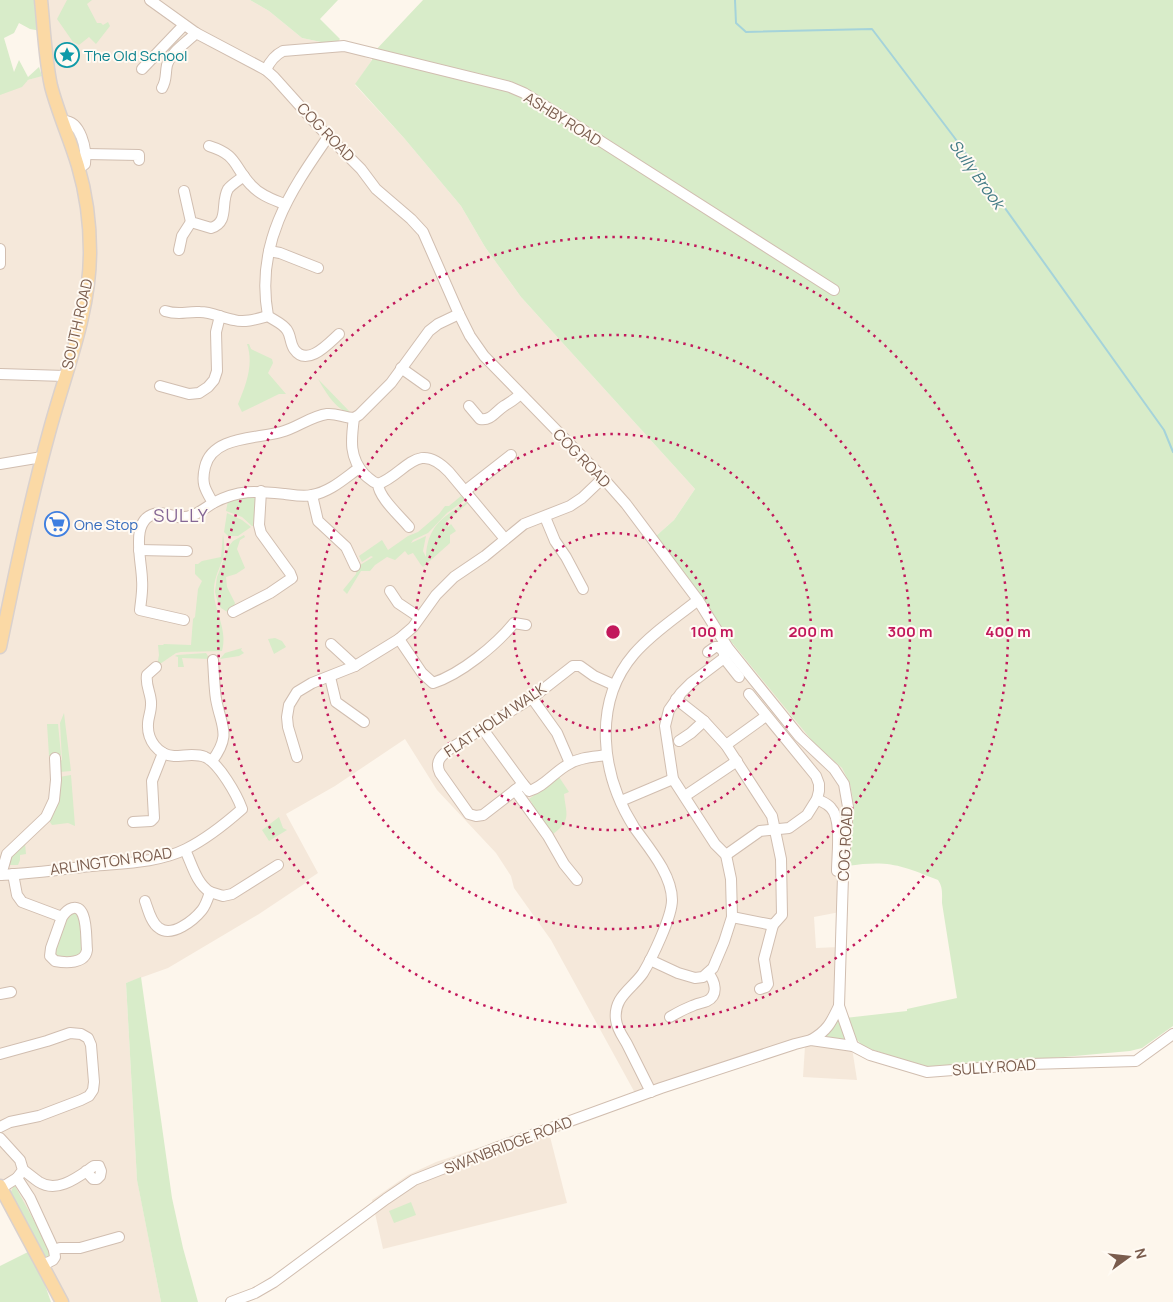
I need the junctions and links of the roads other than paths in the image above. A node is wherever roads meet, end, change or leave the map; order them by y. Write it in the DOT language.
graph roads {
  1 [pos="41,0"];
  2 [pos="150,0"];
  3 [pos="184,25"];
  4 [pos="196,33"];
  5 [pos="142,69"];
  6 [pos="266,70"];
  7 [pos="162,88"];
  8 [pos="63,120"];
  9 [pos="328,137"];
  10 [pos="209,146"];
  11 [pos="86,154"];
  12 [pos="139,160"];
  13 [pos="79,168"];
  14 [pos="244,176"];
  15 [pos="184,191"];
  16 [pos="284,204"];
  17 [pos="191,222"];
  18 [pos="0,249"];
  19 [pos="179,250"];
  20 [pos="269,251"];
  21 [pos="0,264"];
  22 [pos="318,268"];
  23 [pos="834,290"];
  24 [pos="165,311"];
  25 [pos="459,314"];
  26 [pos="220,316"];
  27 [pos="268,316"];
  28 [pos="339,334"];
  29 [pos="401,368"];
  30 [pos="0,374"];
  31 [pos="65,376"];
  32 [pos="424,385"];
  33 [pos="160,386"];
  34 [pos="520,394"];
  35 [pos="469,406"];
  36 [pos="354,418"];
  37 [pos="511,455"];
  38 [pos="42,457"];
  39 [pos="0,464"];
  40 [pos="359,468"];
  41 [pos="603,478"];
  42 [pos="378,484"];
  43 [pos="261,491"];
  44 [pos="465,491"];
  45 [pos="312,495"];
  46 [pos="213,503"];
  47 [pos="545,517"];
  48 [pos="409,527"];
  49 [pos="505,540"];
  50 [pos="139,550"];
  51 [pos="187,550"];
  52 [pos="355,566"];
  53 [pos="583,589"];
  54 [pos="390,591"];
  55 [pos="698,600"];
  56 [pos="233,612"];
  57 [pos="419,617"];
  58 [pos="184,620"];
  59 [pos="526,625"];
  60 [pos="399,639"];
  61 [pos="331,644"];
  62 [pos="0,647"];
  63 [pos="708,652"];
  64 [pos="724,658"];
  65 [pos="213,660"];
  66 [pos="355,666"];
  67 [pos="156,667"];
  68 [pos="330,677"];
  69 [pos="739,677"];
  70 [pos="614,685"];
  71 [pos="749,694"];
  72 [pos="532,698"];
  73 [pos="676,699"];
  74 [pos="766,716"];
  75 [pos="704,721"];
  76 [pos="364,722"];
  77 [pos="482,728"];
  78 [pos="679,741"];
  79 [pos="726,745"];
  80 [pos="163,754"];
  81 [pos="607,755"];
  82 [pos="297,757"];
  83 [pos="55,758"];
  84 [pos="212,761"];
  85 [pos="737,761"];
  86 [pos="570,763"];
  87 [pos="673,780"];
  88 [pos="519,787"];
  89 [pos="685,796"];
  90 [pos="817,799"];
  91 [pos="621,801"];
  92 [pos="133,822"];
  93 [pos="775,830"];
  94 [pos="185,850"];
  95 [pos="726,855"];
  96 [pos="278,865"];
  97 [pos="0,874"];
  98 [pos="13,874"];
  99 [pos="577,880"];
  100 [pos="210,892"];
  101 [pos="145,901"];
  102 [pos="837,906"];
  103 [pos="62,917"];
  104 [pos="732,917"];
  105 [pos="773,925"];
  106 [pos="650,960"];
  107 [pos="708,973"];
  108 [pos="760,989"];
  109 [pos="839,1006"];
  110 [pos="670,1017"];
  111 [pos="1173,1034"];
  112 [pos="811,1040"];
  113 [pos="853,1046"];
  114 [pos="0,1054"];
  115 [pos="650,1092"];
  116 [pos="0,1127"];
  117 [pos="0,1138"];
  118 [pos="86,1172"];
  119 [pos="20,1174"];
  120 [pos="0,1187"];
  121 [pos="119,1237"];
  122 [pos="54,1250"];
  123 [pos="44,1265"];
  124 [pos="62,1302"];
  125 [pos="231,1302"];
  1 -- 8 [label="main road, SOUTH ROAD"];
  2 -- 3 [label="street, COG ROAD"];
  3 -- 4 [label="street, COG ROAD"];
  3 -- 5 [label="street"];
  4 -- 6 [label="street, COG ROAD"];
  4 -- 7 [label="street"];
  6 -- 9 [label="street, COG ROAD"];
  6 -- 23 [label="street, ASHBY ROAD"];
  8 -- 11 [label="street"];
  8 -- 13 [label="main road, SOUTH ROAD"];
  9 -- 16 [label="street"];
  9 -- 25 [label="street, COG ROAD"];
  10 -- 14 [label="street"];
  11 -- 12 [label="street"];
  11 -- 13 [label="street"];
  13 -- 31 [label="main road, SOUTH ROAD"];
  14 -- 16 [label="street"];
  14 -- 17 [label="street"];
  15 -- 17 [label="street"];
  16 -- 20 [label="street"];
  17 -- 19 [label="street"];
  18 -- 21 [label="street"];
  20 -- 22 [label="street"];
  20 -- 27 [label="street"];
  24 -- 26 [label="street"];
  25 -- 29 [label="street"];
  25 -- 34 [label="street, COG ROAD"];
  26 -- 27 [label="street"];
  26 -- 33 [label="street"];
  27 -- 28 [label="street"];
  29 -- 32 [label="street"];
  29 -- 36 [label="street"];
  30 -- 31 [label="street"];
  31 -- 38 [label="main road, SOUTH ROAD"];
  34 -- 35 [label="street"];
  34 -- 41 [label="street, COG ROAD"];
  36 -- 40 [label="street"];
  36 -- 46 [label="street"];
  37 -- 44 [label="street"];
  38 -- 39 [label="street"];
  38 -- 62 [label="main road, SOUTH ROAD"];
  40 -- 42 [label="street"];
  40 -- 45 [label="street"];
  41 -- 47 [label="street"];
  41 -- 55 [label="street, COG ROAD"];
  42 -- 44 [label="street"];
  42 -- 48 [label="street"];
  43 -- 45 [label="street"];
  43 -- 46 [label="street"];
  43 -- 56 [label="street"];
  44 -- 49 [label="street"];
  45 -- 52 [label="street"];
  46 -- 50 [label="street"];
  47 -- 49 [label="street"];
  47 -- 53 [label="street"];
  49 -- 57 [label="street"];
  50 -- 51 [label="street"];
  50 -- 58 [label="street"];
  54 -- 57 [label="street"];
  55 -- 70 [label="street"];
  55 -- 109 [label="street, COG ROAD"];
  57 -- 60 [label="street"];
  59 -- 60 [label="street"];
  60 -- 66 [label="street"];
  61 -- 66 [label="street"];
  63 -- 64 [label="street"];
  64 -- 69 [label="street"];
  64 -- 73 [label="street"];
  65 -- 84 [label="street"];
  66 -- 68 [label="street"];
  67 -- 80 [label="street"];
  68 -- 76 [label="street"];
  68 -- 82 [label="street"];
  70 -- 72 [label="street, FLAT HOLM WALK"];
  70 -- 81 [label="street"];
  71 -- 74 [label="street"];
  72 -- 77 [label="street, FLAT HOLM WALK"];
  72 -- 86 [label="street"];
  73 -- 75 [label="street"];
  73 -- 87 [label="street"];
  74 -- 79 [label="street"];
  74 -- 90 [label="street"];
  75 -- 78 [label="street"];
  75 -- 79 [label="street"];
  77 -- 88 [label="street"];
  77 -- 88 [label="street, FLAT HOLM WALK"];
  79 -- 85 [label="street"];
  80 -- 84 [label="street"];
  80 -- 92 [label="street"];
  81 -- 86 [label="street"];
  81 -- 91 [label="street"];
  83 -- 97 [label="street"];
  84 -- 94 [label="street, ARLINGTON ROAD"];
  85 -- 89 [label="street"];
  85 -- 93 [label="street"];
  86 -- 88 [label="street"];
  87 -- 89 [label="street"];
  87 -- 91 [label="street"];
  88 -- 99 [label="street"];
  89 -- 95 [label="street"];
  90 -- 93 [label="street"];
  90 -- 102 [label="street"];
  91 -- 106 [label="street"];
  93 -- 95 [label="street"];
  93 -- 105 [label="street"];
  94 -- 98 [label="street, ARLINGTON ROAD"];
  94 -- 100 [label="street"];
  95 -- 104 [label="street"];
  96 -- 100 [label="street"];
  97 -- 98 [label="street, ARLINGTON ROAD"];
  98 -- 103 [label="street"];
  100 -- 101 [label="street"];
  103 -- 103 [label="street"];
  104 -- 105 [label="street"];
  104 -- 107 [label="street"];
  105 -- 108 [label="street"];
  106 -- 107 [label="street"];
  106 -- 115 [label="street"];
  107 -- 110 [label="street"];
  109 -- 112 [label="street, COG ROAD"];
  109 -- 113 [label="street, COG ROAD"];
  111 -- 113 [label="street, SULLY ROAD"];
  112 -- 113 [label="street, SULLY ROAD"];
  112 -- 115 [label="street, SWANBRIDGE ROAD"];
  114 -- 116 [label="street"];
  115 -- 125 [label="street, SWANBRIDGE ROAD"];
  117 -- 119 [label="street"];
  118 -- 119 [label="street"];
  119 -- 120 [label="street"];
  119 -- 122 [label="street"];
  120 -- 123 [label="main road"];
  121 -- 122 [label="street"];
  122 -- 123 [label="street"];
  123 -- 124 [label="main road"];
}
